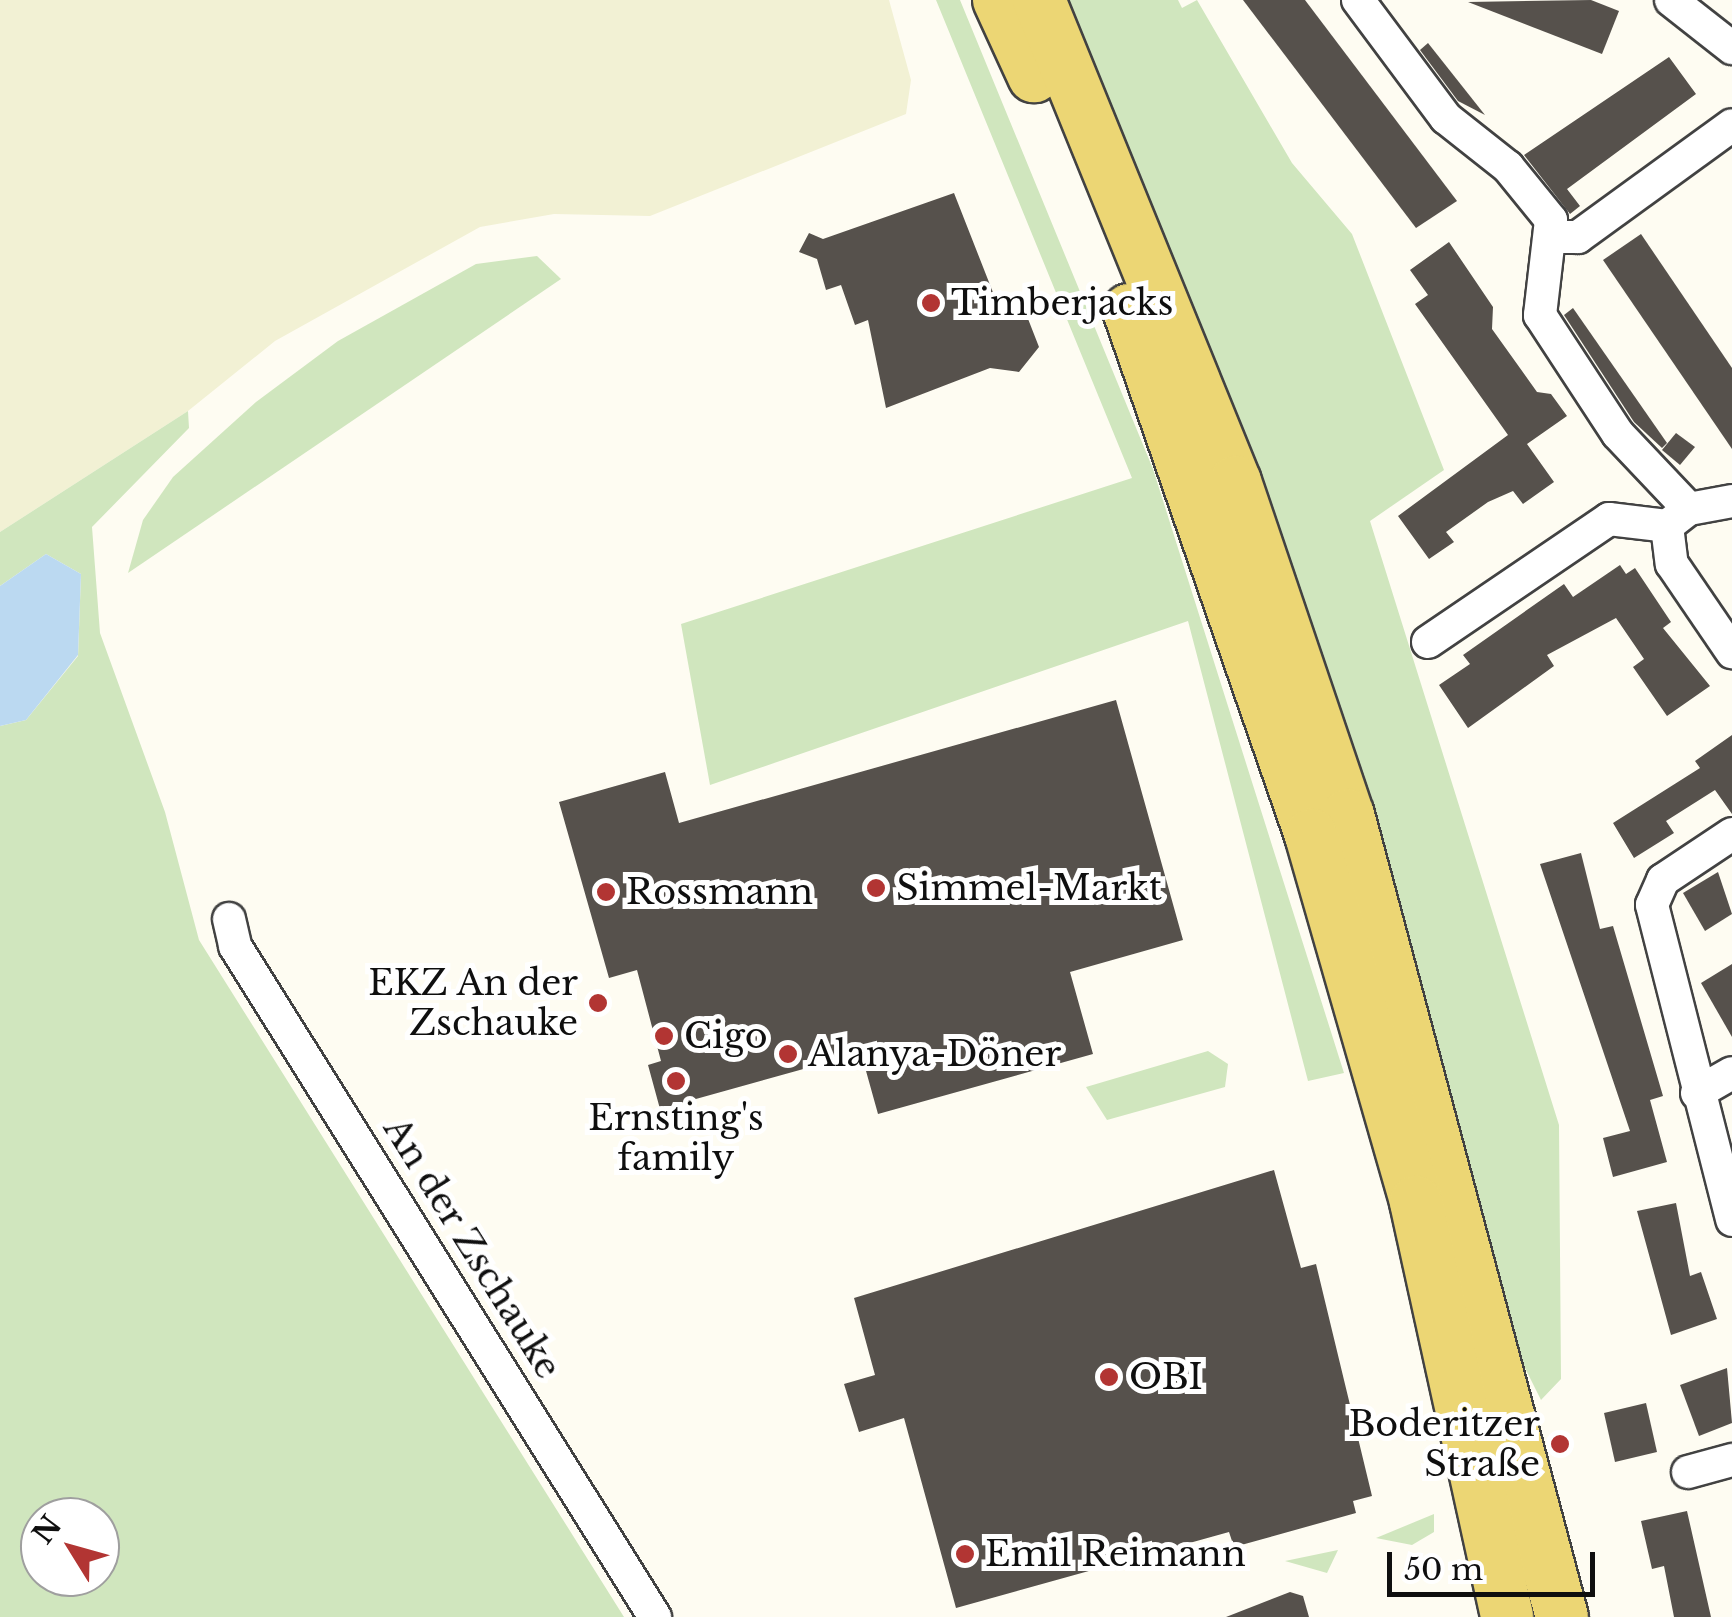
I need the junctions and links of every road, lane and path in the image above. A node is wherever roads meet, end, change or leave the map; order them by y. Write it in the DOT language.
graph roads {
  1 [pos="999,0"];
  2 [pos="1039,0"];
  3 [pos="1358,0"];
  4 [pos="1671,0"];
  5 [pos="1732,48"];
  6 [pos="1732,124"];
  7 [pos="1554,237"];
  8 [pos="1732,501"];
  9 [pos="1678,518"];
  10 [pos="1428,642"];
  11 [pos="1732,652"];
  12 [pos="1732,834"];
  13 [pos="229,919"];
  14 [pos="1732,1073"];
  15 [pos="1697,1094"];
  16 [pos="1732,1220"];
  17 [pos="1732,1460"];
  18 [pos="1688,1472"];
  19 [pos="655,1617"];
  20 [pos="1506,1617"];
  21 [pos="1562,1617"];
  1 -- 20 [label="main road"];
  2 -- 21 [label="main road"];
  3 -- 7 [label="street"];
  4 -- 5 [label="street"];
  6 -- 7 [label="street"];
  7 -- 9 [label="street"];
  8 -- 9 [label="street"];
  9 -- 10 [label="street"];
  9 -- 11 [label="street"];
  12 -- 15 [label="street"];
  13 -- 19 [label="street, An der Zschauke"];
  14 -- 15 [label="street"];
  15 -- 16 [label="street"];
  17 -- 18 [label="street"];
}
